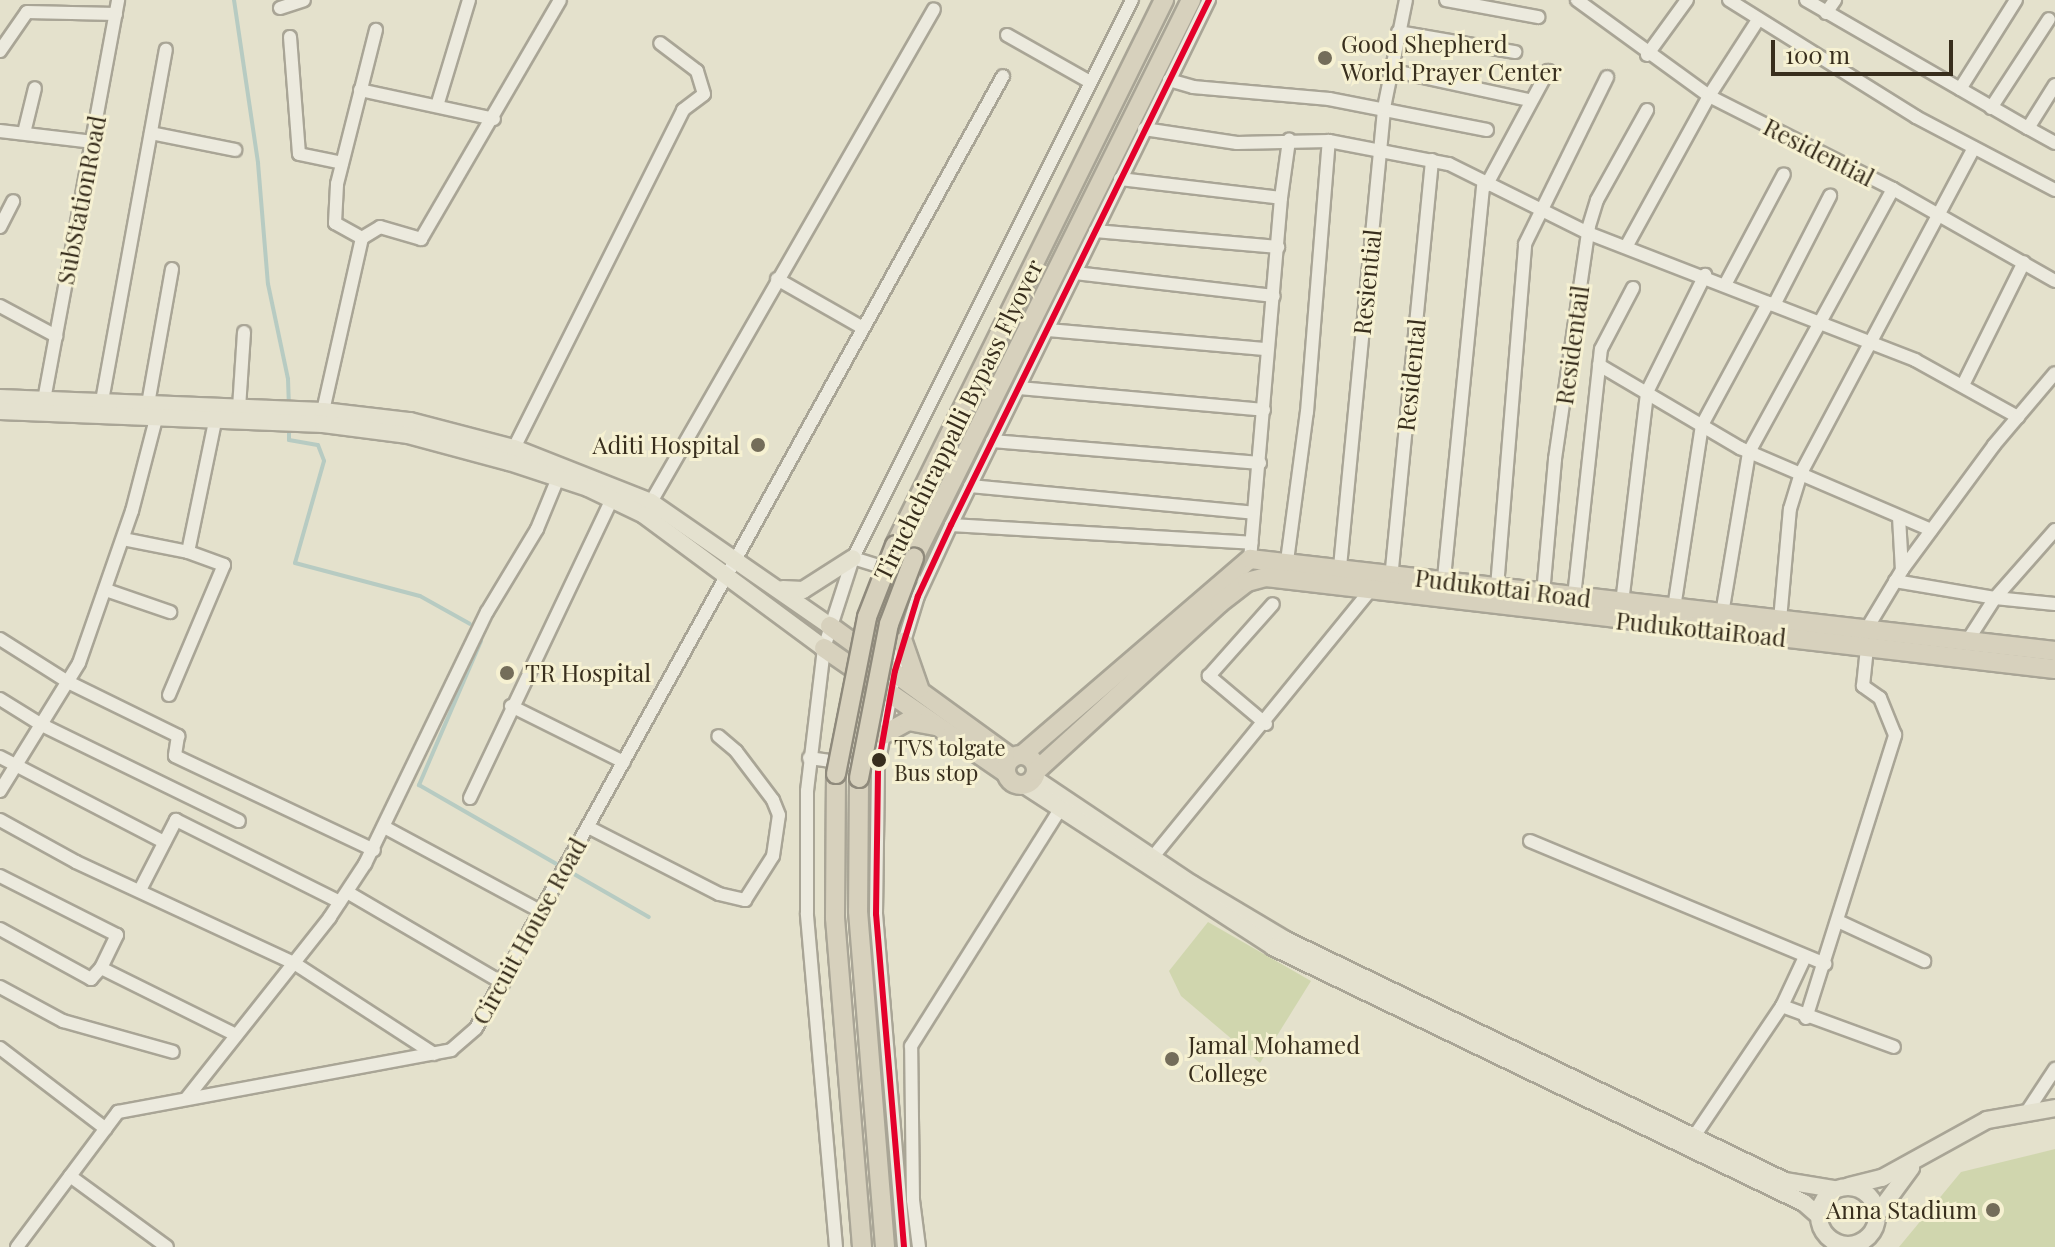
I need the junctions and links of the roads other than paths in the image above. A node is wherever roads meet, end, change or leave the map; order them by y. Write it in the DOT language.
graph roads {
  1 [pos="118,0"];
  2 [pos="304,0"];
  3 [pos="469,0"];
  4 [pos="560,0"];
  5 [pos="1132,0"];
  6 [pos="1164,0"];
  7 [pos="1191,0"];
  8 [pos="1209,0"];
  9 [pos="1406,0"];
  10 [pos="1446,0"];
  11 [pos="1577,0"];
  12 [pos="1687,0"];
  13 [pos="1729,0"];
  14 [pos="1806,0"];
  15 [pos="1835,0"];
  16 [pos="2016,0"];
  17 [pos="280,8"];
  18 [pos="934,9"];
  19 [pos="1826,13"];
  20 [pos="116,14"];
  21 [pos="1538,17"];
  22 [pos="2049,19"];
  23 [pos="1758,20"];
  24 [pos="376,30"];
  25 [pos="1398,32"];
  26 [pos="1007,35"];
  27 [pos="290,37"];
  28 [pos="660,43"];
  29 [pos="166,50"];
  30 [pos="0,51"];
  31 [pos="1515,52"];
  32 [pos="1647,55"];
  33 [pos="1390,70"];
  34 [pos="1548,71"];
  35 [pos="1003,76"];
  36 [pos="1607,77"];
  37 [pos="1169,80"];
  38 [pos="1090,82"];
  39 [pos="2055,85"];
  40 [pos="35,88"];
  41 [pos="1960,89"];
  42 [pos="360,90"];
  43 [pos="1709,96"];
  44 [pos="1529,100"];
  45 [pos="437,106"];
  46 [pos="1384,108"];
  47 [pos="1991,108"];
  48 [pos="1647,110"];
  49 [pos="494,119"];
  50 [pos="2028,128"];
  51 [pos="1144,129"];
  52 [pos="1487,130"];
  53 [pos="0,131"];
  54 [pos="24,133"];
  55 [pos="151,133"];
  56 [pos="1289,140"];
  57 [pos="1329,141"];
  58 [pos="93,142"];
  59 [pos="2055,143"];
  60 [pos="1974,148"];
  61 [pos="235,150"];
  62 [pos="1380,152"];
  63 [pos="1432,160"];
  64 [pos="342,163"];
  65 [pos="1784,174"];
  66 [pos="1120,179"];
  67 [pos="1484,186"];
  68 [pos="1893,189"];
  69 [pos="2055,190"];
  70 [pos="1830,196"];
  71 [pos="1281,198"];
  72 [pos="13,201"];
  73 [pos="1537,212"];
  74 [pos="1938,214"];
  75 [pos="0,227"];
  76 [pos="1095,231"];
  77 [pos="1588,233"];
  78 [pos="362,238"];
  79 [pos="1278,247"];
  80 [pos="1626,247"];
  81 [pos="2024,262"];
  82 [pos="172,269"];
  83 [pos="1075,273"];
  84 [pos="1705,275"];
  85 [pos="777,279"];
  86 [pos="2055,281"];
  87 [pos="1726,283"];
  88 [pos="1633,288"];
  89 [pos="1274,296"];
  90 [pos="1771,304"];
  91 [pos="0,306"];
  92 [pos="1817,322"];
  93 [pos="863,328"];
  94 [pos="1048,330"];
  95 [pos="244,332"];
  96 [pos="56,336"];
  97 [pos="1871,343"];
  98 [pos="1267,349"];
  99 [pos="1599,365"];
  100 [pos="2055,373"];
  101 [pos="1963,385"];
  102 [pos="1019,388"];
  103 [pos="1647,392"];
  104 [pos="0,398"];
  105 [pos="44,400"];
  106 [pos="102,401"];
  107 [pos="1264,410"];
  108 [pos="0,411"];
  109 [pos="152,411"];
  110 [pos="246,415"];
  111 [pos="315,417"];
  112 [pos="2018,417"];
  113 [pos="215,422"];
  114 [pos="1702,425"];
  115 [pos="992,441"];
  116 [pos="514,448"];
  117 [pos="1749,452"];
  118 [pos="1260,463"];
  119 [pos="1801,473"];
  120 [pos="558,478"];
  121 [pos="970,486"];
  122 [pos="615,493"];
  123 [pos="651,502"];
  124 [pos="1254,513"];
  125 [pos="1899,517"];
  126 [pos="951,525"];
  127 [pos="1931,530"];
  128 [pos="2055,530"];
  129 [pos="123,539"];
  130 [pos="1251,551"];
  131 [pos="188,552"];
  132 [pos="853,558"];
  133 [pos="1287,561"];
  134 [pos="734,566"];
  135 [pos="1340,567"];
  136 [pos="1898,576"];
  137 [pos="1444,578"];
  138 [pos="925,581"];
  139 [pos="1385,584"];
  140 [pos="1497,587"];
  141 [pos="781,589"];
  142 [pos="106,590"];
  143 [pos="1543,594"];
  144 [pos="1574,597"];
  145 [pos="1995,598"];
  146 [pos="1622,603"];
  147 [pos="1273,604"];
  148 [pos="2055,604"];
  149 [pos="1674,608"];
  150 [pos="170,612"];
  151 [pos="1722,614"];
  152 [pos="1780,620"];
  153 [pos="830,626"];
  154 [pos="0,639"];
  155 [pos="1968,640"];
  156 [pos="1864,641"];
  157 [pos="903,642"];
  158 [pos="824,648"];
  159 [pos="2055,651"];
  160 [pos="2055,669"];
  161 [pos="895,671"];
  162 [pos="68,682"];
  163 [pos="921,691"];
  164 [pos="891,692"];
  165 [pos="169,695"];
  166 [pos="0,699"];
  167 [pos="511,706"];
  168 [pos="1266,724"];
  169 [pos="42,725"];
  170 [pos="944,727"];
  171 [pos="883,735"];
  172 [pos="718,736"];
  173 [pos="976,742"];
  174 [pos="0,757"];
  175 [pos="809,758"];
  176 [pos="624,762"];
  177 [pos="1013,762"];
  178 [pos="878,767"];
  179 [pos="18,768"];
  180 [pos="1032,778"];
  181 [pos="0,791"];
  182 [pos="470,798"];
  183 [pos="1062,806"];
  184 [pos="0,820"];
  185 [pos="239,821"];
  186 [pos="588,827"];
  187 [pos="386,828"];
  188 [pos="1530,841"];
  189 [pos="164,842"];
  190 [pos="374,850"];
  191 [pos="1152,858"];
  192 [pos="0,876"];
  193 [pos="1188,889"];
  194 [pos="140,890"];
  195 [pos="343,897"];
  196 [pos="540,911"];
  197 [pos="1840,922"];
  198 [pos="0,929"];
  199 [pos="1805,957"];
  200 [pos="1924,961"];
  201 [pos="294,963"];
  202 [pos="1825,964"];
  203 [pos="101,968"];
  204 [pos="503,983"];
  205 [pos="0,987"];
  206 [pos="1782,1006"];
  207 [pos="1806,1018"];
  208 [pos="236,1035"];
  209 [pos="1894,1047"];
  210 [pos="0,1048"];
  211 [pos="173,1052"];
  212 [pos="434,1054"];
  213 [pos="2055,1069"];
  214 [pos="1565,1084"];
  215 [pos="186,1099"];
  216 [pos="2055,1108"];
  217 [pos="2026,1113"];
  218 [pos="106,1129"];
  219 [pos="1693,1138"];
  220 [pos="1920,1158"];
  221 [pos="70,1176"];
  222 [pos="1842,1188"];
  223 [pos="1878,1213"];
  224 [pos="1819,1216"];
  225 [pos="1831,1244"];
  226 [pos="17,1247"];
  227 [pos="167,1247"];
  228 [pos="836,1247"];
  229 [pos="862,1247"];
  230 [pos="885,1247"];
  231 [pos="904,1247"];
  232 [pos="919,1247"];
  1 -- 20 [label="street, SubStationRoad"];
  2 -- 17 [label="street"];
  3 -- 45 [label="street"];
  4 -- 49 [label="street"];
  5 -- 38 [label="street"];
  6 -- 229 [label="highway, Tiruchchirappalli Bypass Flyover, bridge"];
  7 -- 230 [label="highway, Tiruchchirappalli Bypass Flyover, bridge"];
  8 -- 37 [label="street"];
  9 -- 25 [label="street, Resiential"];
  10 -- 21 [label="street"];
  11 -- 32 [label="street, Residential"];
  12 -- 32 [label="street"];
  13 -- 23 [label="street"];
  14 -- 19 [label="street"];
  15 -- 19 [label="street"];
  16 -- 41 [label="street"];
  18 -- 85 [label="street"];
  19 -- 41 [label="street"];
  20 -- 30 [label="street"];
  20 -- 58 [label="street, SubStationRoad"];
  22 -- 47 [label="street"];
  23 -- 43 [label="street"];
  23 -- 60 [label="street"];
  24 -- 42 [label="street"];
  25 -- 31 [label="street"];
  25 -- 33 [label="street, Resiential"];
  26 -- 38 [label="street"];
  27 -- 64 [label="street"];
  28 -- 116 [label="street"];
  29 -- 55 [label="street"];
  32 -- 43 [label="street, Residential"];
  33 -- 44 [label="street"];
  33 -- 46 [label="street, Resiential"];
  34 -- 44 [label="street"];
  35 -- 93 [label="street, Circuit House Road"];
  36 -- 73 [label="street"];
  37 -- 46 [label="street"];
  37 -- 51 [label="street"];
  38 -- 132 [label="street"];
  39 -- 50 [label="street"];
  40 -- 54 [label="street"];
  41 -- 47 [label="street"];
  42 -- 45 [label="street"];
  42 -- 64 [label="street"];
  43 -- 68 [label="street, Residential"];
  43 -- 80 [label="street"];
  44 -- 67 [label="street"];
  45 -- 49 [label="street"];
  46 -- 52 [label="street"];
  46 -- 62 [label="street, Resiential"];
  47 -- 50 [label="street"];
  48 -- 77 [label="street, Residentail"];
  49 -- 78 [label="street"];
  50 -- 59 [label="street"];
  51 -- 56 [label="street"];
  51 -- 66 [label="street"];
  53 -- 54 [label="street"];
  54 -- 58 [label="street"];
  55 -- 61 [label="street"];
  55 -- 106 [label="street"];
  56 -- 57 [label="street"];
  56 -- 71 [label="street"];
  57 -- 62 [label="street"];
  57 -- 133 [label="street"];
  58 -- 96 [label="street, SubStationRoad"];
  60 -- 69 [label="street"];
  60 -- 74 [label="street"];
  62 -- 63 [label="street"];
  62 -- 135 [label="street, Resiential"];
  63 -- 67 [label="street"];
  63 -- 139 [label="street, Residental"];
  64 -- 78 [label="street"];
  65 -- 87 [label="street"];
  66 -- 71 [label="street"];
  66 -- 76 [label="street"];
  67 -- 73 [label="street"];
  67 -- 137 [label="street"];
  68 -- 74 [label="street"];
  68 -- 92 [label="street, Residential"];
  70 -- 90 [label="street"];
  71 -- 79 [label="street"];
  72 -- 75 [label="street"];
  73 -- 77 [label="street"];
  73 -- 140 [label="street"];
  74 -- 81 [label="street"];
  74 -- 97 [label="street"];
  76 -- 79 [label="street"];
  76 -- 83 [label="street"];
  77 -- 80 [label="street"];
  77 -- 143 [label="street, Residentail"];
  78 -- 111 [label="street"];
  79 -- 89 [label="street"];
  80 -- 84 [label="street"];
  81 -- 86 [label="street"];
  81 -- 101 [label="street"];
  82 -- 109 [label="street"];
  83 -- 89 [label="street"];
  83 -- 94 [label="street"];
  84 -- 87 [label="street"];
  84 -- 103 [label="street"];
  85 -- 93 [label="street"];
  85 -- 123 [label="street"];
  87 -- 90 [label="street"];
  88 -- 99 [label="street"];
  89 -- 98 [label="street"];
  90 -- 92 [label="street"];
  90 -- 114 [label="street"];
  91 -- 96 [label="street"];
  92 -- 97 [label="street"];
  92 -- 117 [label="street, Residential"];
  93 -- 134 [label="street, Circuit House Road"];
  94 -- 98 [label="street"];
  94 -- 102 [label="street"];
  95 -- 110 [label="street"];
  96 -- 105 [label="street, SubStationRoad"];
  97 -- 101 [label="street"];
  97 -- 119 [label="street"];
  98 -- 107 [label="street"];
  99 -- 103 [label="street"];
  99 -- 144 [label="street"];
  100 -- 112 [label="street"];
  101 -- 112 [label="street"];
  102 -- 107 [label="street"];
  102 -- 115 [label="street"];
  103 -- 114 [label="street"];
  103 -- 146 [label="street"];
  104 -- 105 [label="main road"];
  105 -- 106 [label="main road"];
  106 -- 109 [label="main road"];
  107 -- 118 [label="street"];
  108 -- 109 [label="main road"];
  109 -- 110 [label="main road"];
  109 -- 113 [label="main road"];
  109 -- 129 [label="street"];
  110 -- 111 [label="main road"];
  110 -- 113 [label="main road"];
  111 -- 116 [label="main road"];
  111 -- 120 [label="main road"];
  112 -- 127 [label="street"];
  113 -- 131 [label="street"];
  114 -- 117 [label="street"];
  114 -- 149 [label="street"];
  115 -- 118 [label="street"];
  115 -- 121 [label="street"];
  116 -- 122 [label="main road"];
  117 -- 119 [label="street"];
  117 -- 151 [label="street, Residential"];
  118 -- 124 [label="street"];
  119 -- 125 [label="street"];
  119 -- 152 [label="street"];
  120 -- 122 [label="main road"];
  120 -- 187 [label="street"];
  121 -- 124 [label="street"];
  121 -- 126 [label="street"];
  122 -- 123 [label="main road"];
  122 -- 134 [label="main road"];
  122 -- 167 [label="street"];
  123 -- 134 [label="main road"];
  124 -- 130 [label="street"];
  125 -- 127 [label="street"];
  125 -- 136 [label="street"];
  126 -- 130 [label="street"];
  126 -- 138 [label="street"];
  127 -- 136 [label="street"];
  128 -- 145 [label="street"];
  129 -- 131 [label="street"];
  129 -- 142 [label="street"];
  130 -- 133 [label="highway, Pudukottai Road"];
  130 -- 177 [label="highway"];
  131 -- 165 [label="street"];
  132 -- 138 [label="street"];
  132 -- 141 [label="main road"];
  132 -- 153 [label="street"];
  133 -- 135 [label="highway, Pudukottai Road"];
  134 -- 141 [label="main road"];
  134 -- 158 [label="main road"];
  134 -- 176 [label="street, Circuit House Road"];
  135 -- 139 [label="highway, Pudukottai Road"];
  136 -- 145 [label="street"];
  136 -- 156 [label="street"];
  137 -- 139 [label="highway, Pudukottai Road"];
  137 -- 140 [label="highway, Pudukottai Road"];
  138 -- 157 [label="street"];
  139 -- 156 [label="highway, PudukottaiRoad"];
  139 -- 168 [label="street"];
  139 -- 180 [label="highway, PudukottaiRoad"];
  140 -- 143 [label="highway, Pudukottai Road"];
  141 -- 153 [label="main road"];
  142 -- 150 [label="street"];
  142 -- 162 [label="street"];
  143 -- 144 [label="highway, Pudukottai Road"];
  144 -- 146 [label="highway, Pudukottai Road"];
  145 -- 148 [label="street"];
  145 -- 155 [label="street"];
  146 -- 149 [label="highway, Pudukottai Road"];
  147 -- 168 [label="street"];
  149 -- 151 [label="highway, Pudukottai Road"];
  151 -- 152 [label="highway, Pudukottai Road"];
  152 -- 156 [label="highway, Pudukottai Road"];
  153 -- 158 [label="street"];
  153 -- 161 [label="highway"];
  154 -- 162 [label="street"];
  155 -- 156 [label="highway, Pudukottai Road"];
  155 -- 159 [label="highway, Pudukottai Road"];
  156 -- 160 [label="highway, PudukottaiRoad"];
  156 -- 197 [label="street"];
  157 -- 161 [label="street"];
  157 -- 163 [label="highway"];
  158 -- 164 [label="highway"];
  158 -- 175 [label="street"];
  161 -- 163 [label="highway"];
  161 -- 164 [label="street"];
  162 -- 169 [label="street"];
  162 -- 190 [label="street"];
  163 -- 173 [label="highway"];
  164 -- 170 [label="highway"];
  164 -- 171 [label="street"];
  166 -- 169 [label="street"];
  167 -- 176 [label="street"];
  167 -- 182 [label="street"];
  168 -- 191 [label="street"];
  169 -- 179 [label="street"];
  169 -- 185 [label="street"];
  170 -- 171 [label="highway"];
  170 -- 173 [label="highway"];
  171 -- 178 [label="street"];
  172 -- 186 [label="street"];
  173 -- 177 [label="highway"];
  174 -- 179 [label="street"];
  175 -- 178 [label="street"];
  175 -- 228 [label="street"];
  176 -- 186 [label="street, Circuit House Road"];
  177 -- 180 [label="highway"];
  177 -- 180 [label="highway"];
  178 -- 231 [label="street"];
  179 -- 181 [label="street"];
  179 -- 189 [label="street"];
  180 -- 183 [label="main road"];
  183 -- 191 [label="main road"];
  183 -- 193 [label="main road"];
  183 -- 232 [label="street"];
  184 -- 194 [label="street"];
  186 -- 196 [label="street, Circuit House Road"];
  187 -- 190 [label="street"];
  187 -- 196 [label="street"];
  188 -- 199 [label="street"];
  189 -- 194 [label="street"];
  189 -- 195 [label="street"];
  190 -- 195 [label="street"];
  191 -- 193 [label="main road"];
  192 -- 203 [label="street"];
  193 -- 214 [label="main road"];
  194 -- 201 [label="street"];
  195 -- 201 [label="street"];
  195 -- 204 [label="street"];
  196 -- 204 [label="street, Circuit House Road"];
  197 -- 200 [label="street"];
  197 -- 202 [label="street"];
  198 -- 203 [label="street"];
  199 -- 202 [label="street"];
  199 -- 206 [label="street"];
  201 -- 208 [label="street"];
  201 -- 212 [label="street"];
  202 -- 207 [label="street"];
  203 -- 208 [label="street"];
  204 -- 212 [label="street, Circuit House Road"];
  205 -- 211 [label="street"];
  206 -- 207 [label="street"];
  206 -- 219 [label="street"];
  207 -- 209 [label="street"];
  208 -- 215 [label="street"];
  210 -- 218 [label="street"];
  212 -- 215 [label="street, Circuit House Road"];
  213 -- 217 [label="street"];
  214 -- 219 [label="main road"];
  214 -- 224 [label="main road"];
  215 -- 218 [label="street, Circuit House Road"];
  216 -- 217 [label="main road"];
  217 -- 220 [label="main road"];
  218 -- 221 [label="street, Circuit House Road"];
  219 -- 222 [label="main road"];
  220 -- 222 [label="main road"];
  220 -- 223 [label="main road"];
  221 -- 226 [label="street, Circuit House Road"];
  221 -- 227 [label="street"];
  222 -- 223 [label="main road"];
  222 -- 224 [label="main road"];
  223 -- 225 [label="main road"];
  224 -- 225 [label="main road"];
}
